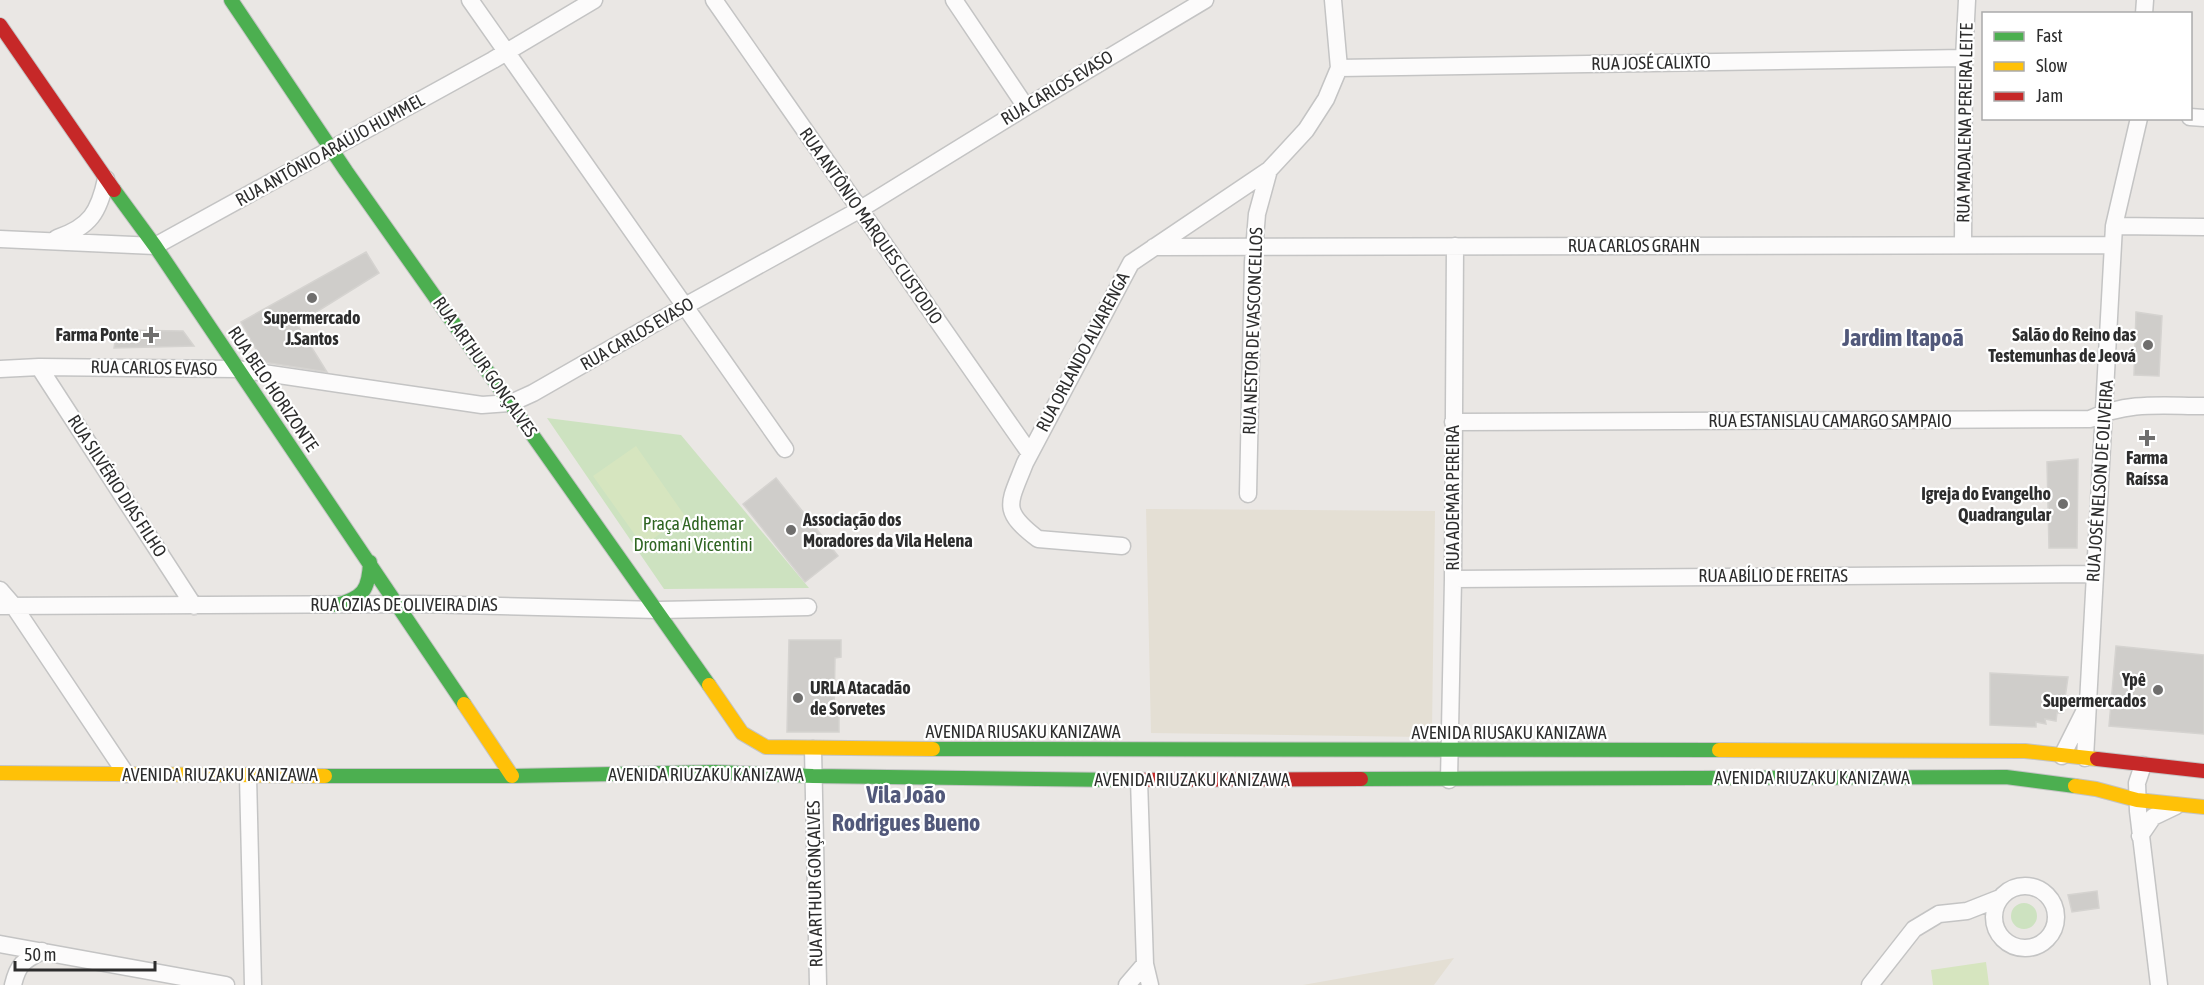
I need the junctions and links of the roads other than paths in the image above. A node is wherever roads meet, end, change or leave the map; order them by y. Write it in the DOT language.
graph roads {
  1 [pos="231,0"];
  2 [pos="470,0"];
  3 [pos="594,0"];
  4 [pos="714,0"];
  5 [pos="954,0"];
  6 [pos="1333,0"];
  7 [pos="1967,0"];
  8 [pos="1200,1"];
  9 [pos="0,25"];
  10 [pos="506,52"];
  11 [pos="1964,58"];
  12 [pos="1339,68"];
  13 [pos="1026,106"];
  14 [pos="2139,120"];
  15 [pos="332,148"];
  16 [pos="1269,171"];
  17 [pos="106,179"];
  18 [pos="859,210"];
  19 [pos="2114,226"];
  20 [pos="2204,227"];
  21 [pos="0,239"];
  22 [pos="51,240"];
  23 [pos="1963,245"];
  24 [pos="2113,245"];
  25 [pos="155,246"];
  26 [pos="1254,246"];
  27 [pos="1455,246"];
  28 [pos="1154,247"];
  29 [pos="685,306"];
  30 [pos="39,367"];
  31 [pos="0,369"];
  32 [pos="237,369"];
  33 [pos="511,403"];
  34 [pos="2204,406"];
  35 [pos="2104,412"];
  36 [pos="1453,422"];
  37 [pos="784,449"];
  38 [pos="1029,452"];
  39 [pos="1248,494"];
  40 [pos="1122,546"];
  41 [pos="370,562"];
  42 [pos="2094,574"];
  43 [pos="1453,579"];
  44 [pos="0,590"];
  45 [pos="398,604"];
  46 [pos="6,605"];
  47 [pos="336,605"];
  48 [pos="194,606"];
  49 [pos="808,608"];
  50 [pos="658,610"];
  51 [pos="2087,703"];
  52 [pos="742,733"];
  53 [pos="813,750"];
  54 [pos="1448,751"];
  55 [pos="2062,756"];
  56 [pos="2085,758"];
  57 [pos="2143,765"];
  58 [pos="2204,771"];
  59 [pos="716,772"];
  60 [pos="0,773"];
  61 [pos="126,774"];
  62 [pos="248,776"];
  63 [pos="512,776"];
  64 [pos="813,776"];
  65 [pos="1139,780"];
  66 [pos="1449,780"];
  67 [pos="2069,785"];
  68 [pos="2137,800"];
  69 [pos="2176,806"];
  70 [pos="2204,807"];
  71 [pos="2140,836"];
  72 [pos="2000,898"];
  73 [pos="1967,911"];
  74 [pos="1996,927"];
  75 [pos="0,944"];
  76 [pos="42,951"];
  77 [pos="1145,964"];
  78 [pos="13,985"];
  79 [pos="226,985"];
  80 [pos="253,985"];
  81 [pos="818,985"];
  82 [pos="1127,985"];
  83 [pos="1150,985"];
  84 [pos="1870,985"];
  85 [pos="2159,985"];
  1 -- 15 [label="street, RUA ARTHUR GONÇALVES"];
  2 -- 10 [label="street"];
  3 -- 10 [label="street, RUA ANTÔNIO ARAÚJO HUMMEL"];
  4 -- 18 [label="street, RUA ANTÔNIO MARQUES CUSTODIO"];
  5 -- 13 [label="street"];
  6 -- 12 [label="street, RUA ORLANDO ALVARENGA"];
  7 -- 11 [label="street, RUA MADALENA PEREIRA LEITE"];
  8 -- 13 [label="street, RUA CARLOS EVASO"];
  9 -- 17 [label="street, RUA BELO HORIZONTE"];
  10 -- 15 [label="street, RUA ANTÔNIO ARAÚJO HUMMEL"];
  10 -- 29 [label="street"];
  11 -- 12 [label="street, RUA JOSÉ CALIXTO"];
  11 -- 23 [label="street, RUA MADALENA PEREIRA LEITE"];
  12 -- 16 [label="street, RUA ORLANDO ALVARENGA"];
  13 -- 18 [label="street, RUA CARLOS EVASO"];
  14 -- 19 [label="street, RUA JOSÉ NELSON DE OLIVEIRA"];
  15 -- 25 [label="street, RUA ANTÔNIO ARAÚJO HUMMEL"];
  15 -- 33 [label="street, RUA ARTHUR GONÇALVES"];
  16 -- 26 [label="street, RUA NESTOR DE VASCONCELLOS"];
  16 -- 28 [label="street, RUA ORLANDO ALVARENGA"];
  17 -- 22 [label="street"];
  17 -- 25 [label="street, RUA BELO HORIZONTE"];
  18 -- 29 [label="street, RUA CARLOS EVASO"];
  18 -- 38 [label="street, RUA ANTÔNIO MARQUES CUSTODIO"];
  19 -- 20 [label="street"];
  19 -- 24 [label="street, RUA JOSÉ NELSON DE OLIVEIRA"];
  21 -- 22 [label="street"];
  22 -- 25 [label="street"];
  23 -- 24 [label="street, RUA CARLOS GRAHN"];
  23 -- 27 [label="street, RUA CARLOS GRAHN"];
  24 -- 35 [label="street, RUA JOSÉ NELSON DE OLIVEIRA"];
  25 -- 32 [label="street, RUA BELO HORIZONTE"];
  26 -- 27 [label="street, RUA CARLOS GRAHN"];
  26 -- 28 [label="street, RUA CARLOS GRAHN"];
  26 -- 39 [label="street, RUA NESTOR DE VASCONCELLOS"];
  27 -- 36 [label="street, RUA ADEMAR PEREIRA"];
  28 -- 38 [label="street, RUA ORLANDO ALVARENGA"];
  29 -- 33 [label="street, RUA CARLOS EVASO"];
  29 -- 37 [label="street"];
  30 -- 31 [label="street, RUA CARLOS EVASO"];
  30 -- 32 [label="street, RUA CARLOS EVASO"];
  30 -- 48 [label="street, RUA SILVÉRIO DIAS FILHO"];
  32 -- 33 [label="street, RUA CARLOS EVASO"];
  32 -- 41 [label="street, RUA BELO HORIZONTE"];
  33 -- 50 [label="street, RUA ARTHUR GONÇALVES"];
  34 -- 35 [label="street, RUA ESTANISLAU CAMARGO SAMPAIO"];
  35 -- 36 [label="street, RUA ESTANISLAU CAMARGO SAMPAIO"];
  35 -- 42 [label="street, RUA JOSÉ NELSON DE OLIVEIRA"];
  36 -- 43 [label="street, RUA ADEMAR PEREIRA"];
  38 -- 40 [label="street, RUA ORLANDO ALVARENGA"];
  41 -- 45 [label="street, RUA BELO HORIZONTE"];
  41 -- 47 [label="street"];
  42 -- 43 [label="street, RUA ABÍLIO DE FREITAS"];
  42 -- 51 [label="street, RUA JOSÉ NELSON DE OLIVEIRA"];
  43 -- 54 [label="street, RUA ADEMAR PEREIRA"];
  44 -- 46 [label="street"];
  45 -- 47 [label="street, RUA OZIAS DE OLIVEIRA DIAS"];
  45 -- 50 [label="street, RUA OZIAS DE OLIVEIRA DIAS"];
  45 -- 63 [label="street, RUA BELO HORIZONTE"];
  46 -- 48 [label="street, RUA OZIAS DE OLIVEIRA DIAS"];
  46 -- 61 [label="street"];
  47 -- 48 [label="street, RUA OZIAS DE OLIVEIRA DIAS"];
  49 -- 50 [label="street, RUA OZIAS DE OLIVEIRA DIAS"];
  50 -- 52 [label="street, RUA ARTHUR GONÇALVES"];
  51 -- 55 [label="street, RUA JOSÉ NELSON DE OLIVEIRA"];
  51 -- 56 [label="street, RUA JOSÉ NELSON DE OLIVEIRA"];
  52 -- 53 [label="street, RUA ARTHUR GONÇALVES"];
  52 -- 59 [label="street"];
  53 -- 54 [label="street, AVENIDA RIUSAKU KANIZAWA"];
  53 -- 64 [label="street, RUA ARTHUR GONÇALVES"];
  54 -- 55 [label="street, AVENIDA RIUSAKU KANIZAWA"];
  54 -- 66 [label="street"];
  55 -- 56 [label="street, AVENIDA RIUSAKU KANIZAWA"];
  55 -- 67 [label="street"];
  56 -- 57 [label="street, AVENIDA RIUSAKU KANIZAWA"];
  56 -- 67 [label="street"];
  57 -- 58 [label="street, AVENIDA RIUSAKU KANIZAWA"];
  57 -- 68 [label="street"];
  59 -- 63 [label="street, AVENIDA RIUZAKU KANIZAWA"];
  59 -- 64 [label="street, AVENIDA RIUZAKU KANIZAWA"];
  60 -- 61 [label="street, AVENIDA RIUZAKU KANIZAWA"];
  61 -- 62 [label="street, AVENIDA RIUZAKU KANIZAWA"];
  62 -- 63 [label="street, AVENIDA RIUZAKU KANIZAWA"];
  62 -- 80 [label="street"];
  64 -- 65 [label="street, AVENIDA RIUZAKU KANIZAWA"];
  64 -- 81 [label="street, RUA ARTHUR GONÇALVES"];
  65 -- 66 [label="street, AVENIDA RIUZAKU KANIZAWA"];
  65 -- 77 [label="street"];
  66 -- 67 [label="street, AVENIDA RIUZAKU KANIZAWA"];
  67 -- 68 [label="street, AVENIDA RIUZAKU KANIZAWA"];
  68 -- 69 [label="street"];
  68 -- 71 [label="street"];
  69 -- 70 [label="street"];
  69 -- 71 [label="street"];
  71 -- 85 [label="street"];
  72 -- 73 [label="street"];
  72 -- 74 [label="street"];
  72 -- 74 [label="street"];
  73 -- 74 [label="street"];
  73 -- 84 [label="street"];
  75 -- 76 [label="street"];
  76 -- 78 [label="street"];
  76 -- 79 [label="street"];
  77 -- 82 [label="street"];
  77 -- 83 [label="street"];
}
